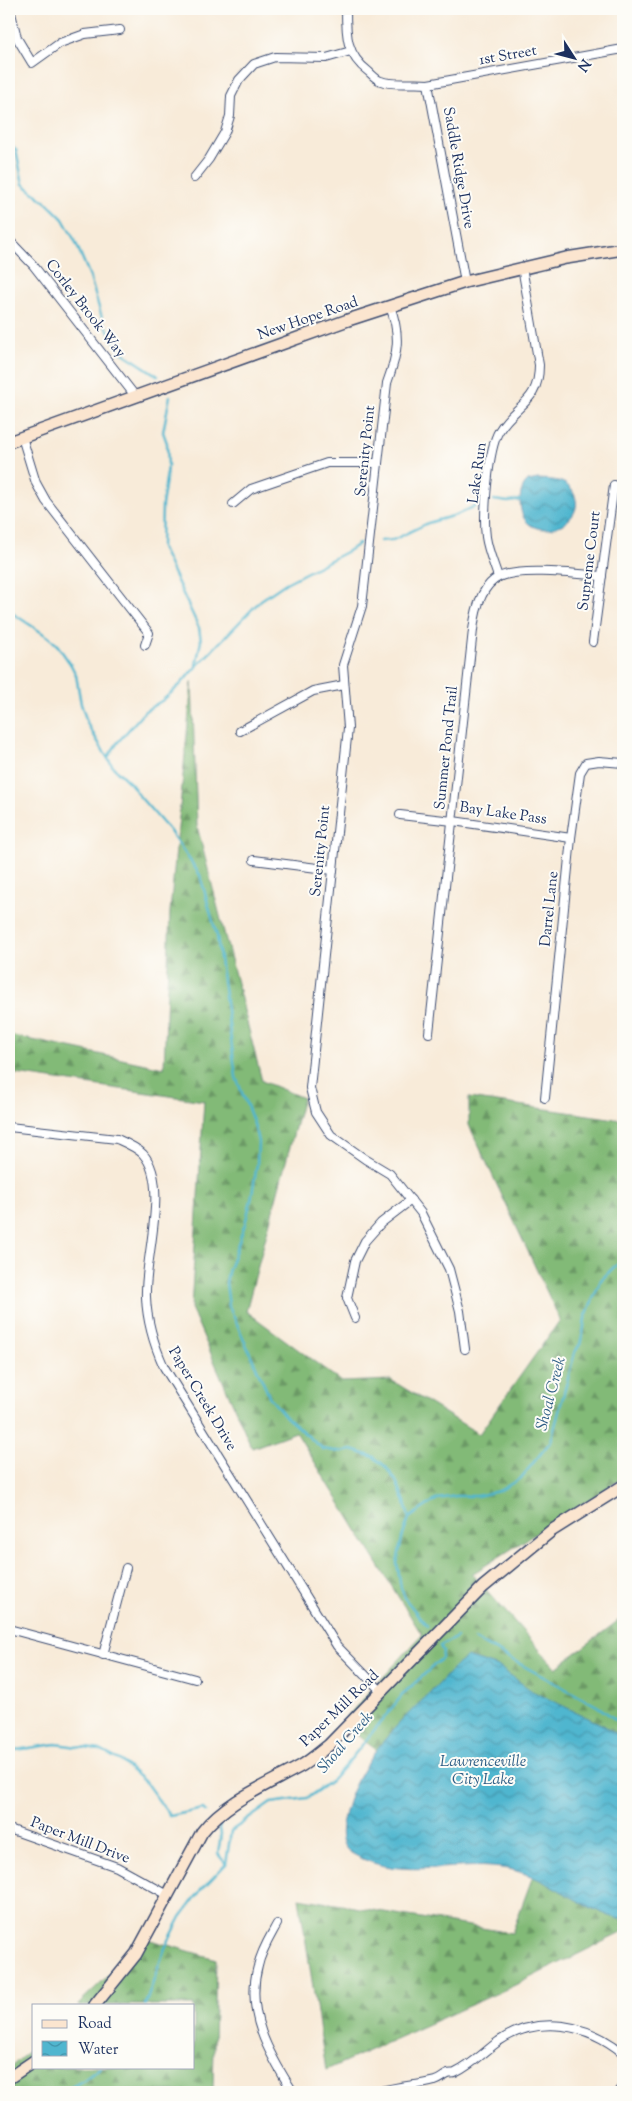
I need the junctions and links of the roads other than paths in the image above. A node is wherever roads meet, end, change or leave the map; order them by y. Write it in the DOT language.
graph roads {
  1 [pos="10,9"];
  2 [pos="346,9"];
  3 [pos="120,30"];
  4 [pos="623,49"];
  5 [pos="351,51"];
  6 [pos="428,84"];
  7 [pos="194,178"];
  8 [pos="9,240"];
  9 [pos="623,249"];
  10 [pos="522,268"];
  11 [pos="465,282"];
  12 [pos="390,306"];
  13 [pos="136,396"];
  14 [pos="22,437"];
  15 [pos="9,442"];
  16 [pos="378,463"];
  17 [pos="614,485"];
  18 [pos="233,504"];
  19 [pos="602,576"];
  20 [pos="498,577"];
  21 [pos="593,642"];
  22 [pos="146,646"];
  23 [pos="344,684"];
  24 [pos="240,731"];
  25 [pos="623,763"];
  26 [pos="400,815"];
  27 [pos="453,821"];
  28 [pos="571,838"];
  29 [pos="254,860"];
  30 [pos="333,870"];
  31 [pos="429,1033"];
  32 [pos="546,1098"];
  33 [pos="9,1126"];
  34 [pos="411,1200"];
  35 [pos="355,1318"];
  36 [pos="465,1349"];
  37 [pos="623,1486"];
  38 [pos="126,1568"];
  39 [pos="9,1629"];
  40 [pos="103,1655"];
  41 [pos="195,1679"];
  42 [pos="381,1691"];
  43 [pos="9,1829"];
  44 [pos="168,1894"];
  45 [pos="277,1924"];
  46 [pos="97,2004"];
  47 [pos="623,2053"];
  48 [pos="32,2062"];
  49 [pos="9,2078"];
  50 [pos="623,2086"];
  51 [pos="292,2092"];
  52 [pos="378,2092"];
  53 [pos="618,2092"];
  1 -- 3 [label="street"];
  2 -- 5 [label="street"];
  4 -- 6 [label="street, 1st Street"];
  5 -- 6 [label="street"];
  5 -- 7 [label="street"];
  6 -- 11 [label="street, Saddle Ridge Drive"];
  8 -- 13 [label="street, Corley Brook Way"];
  9 -- 10 [label="street, New Hope Road"];
  10 -- 11 [label="street, New Hope Road"];
  10 -- 20 [label="street, Lake Run"];
  11 -- 12 [label="street, New Hope Road"];
  12 -- 13 [label="street, New Hope Road"];
  12 -- 16 [label="street, Serenity Point"];
  13 -- 14 [label="street, New Hope Road"];
  14 -- 15 [label="street, New Hope Road"];
  14 -- 22 [label="street"];
  16 -- 18 [label="street"];
  16 -- 23 [label="street, Serenity Point"];
  17 -- 19 [label="street, Supreme Court"];
  19 -- 20 [label="street"];
  19 -- 21 [label="street, Supreme Court"];
  20 -- 27 [label="street, Summer Pond Trail"];
  23 -- 24 [label="street"];
  23 -- 30 [label="street, Serenity Point"];
  25 -- 28 [label="street, Darrel Lane"];
  26 -- 27 [label="street, Bay Lake Pass"];
  27 -- 28 [label="street, Bay Lake Pass"];
  27 -- 31 [label="street, Summer Pond Trail"];
  28 -- 32 [label="street, Darrel Lane"];
  29 -- 30 [label="street"];
  30 -- 34 [label="street, Serenity Point"];
  33 -- 42 [label="street, Paper Creek Drive"];
  34 -- 35 [label="street"];
  34 -- 36 [label="street, Serenity Point"];
  37 -- 42 [label="street, Paper Mill Road"];
  38 -- 40 [label="street"];
  39 -- 40 [label="street"];
  40 -- 41 [label="street"];
  42 -- 44 [label="street, Paper Mill Road"];
  43 -- 44 [label="street, Paper Mill Drive"];
  44 -- 46 [label="street, Paper Mill Road"];
  45 -- 51 [label="street"];
  47 -- 52 [label="street"];
  48 -- 49 [label="street"];
  50 -- 53 [label="street"];
}
